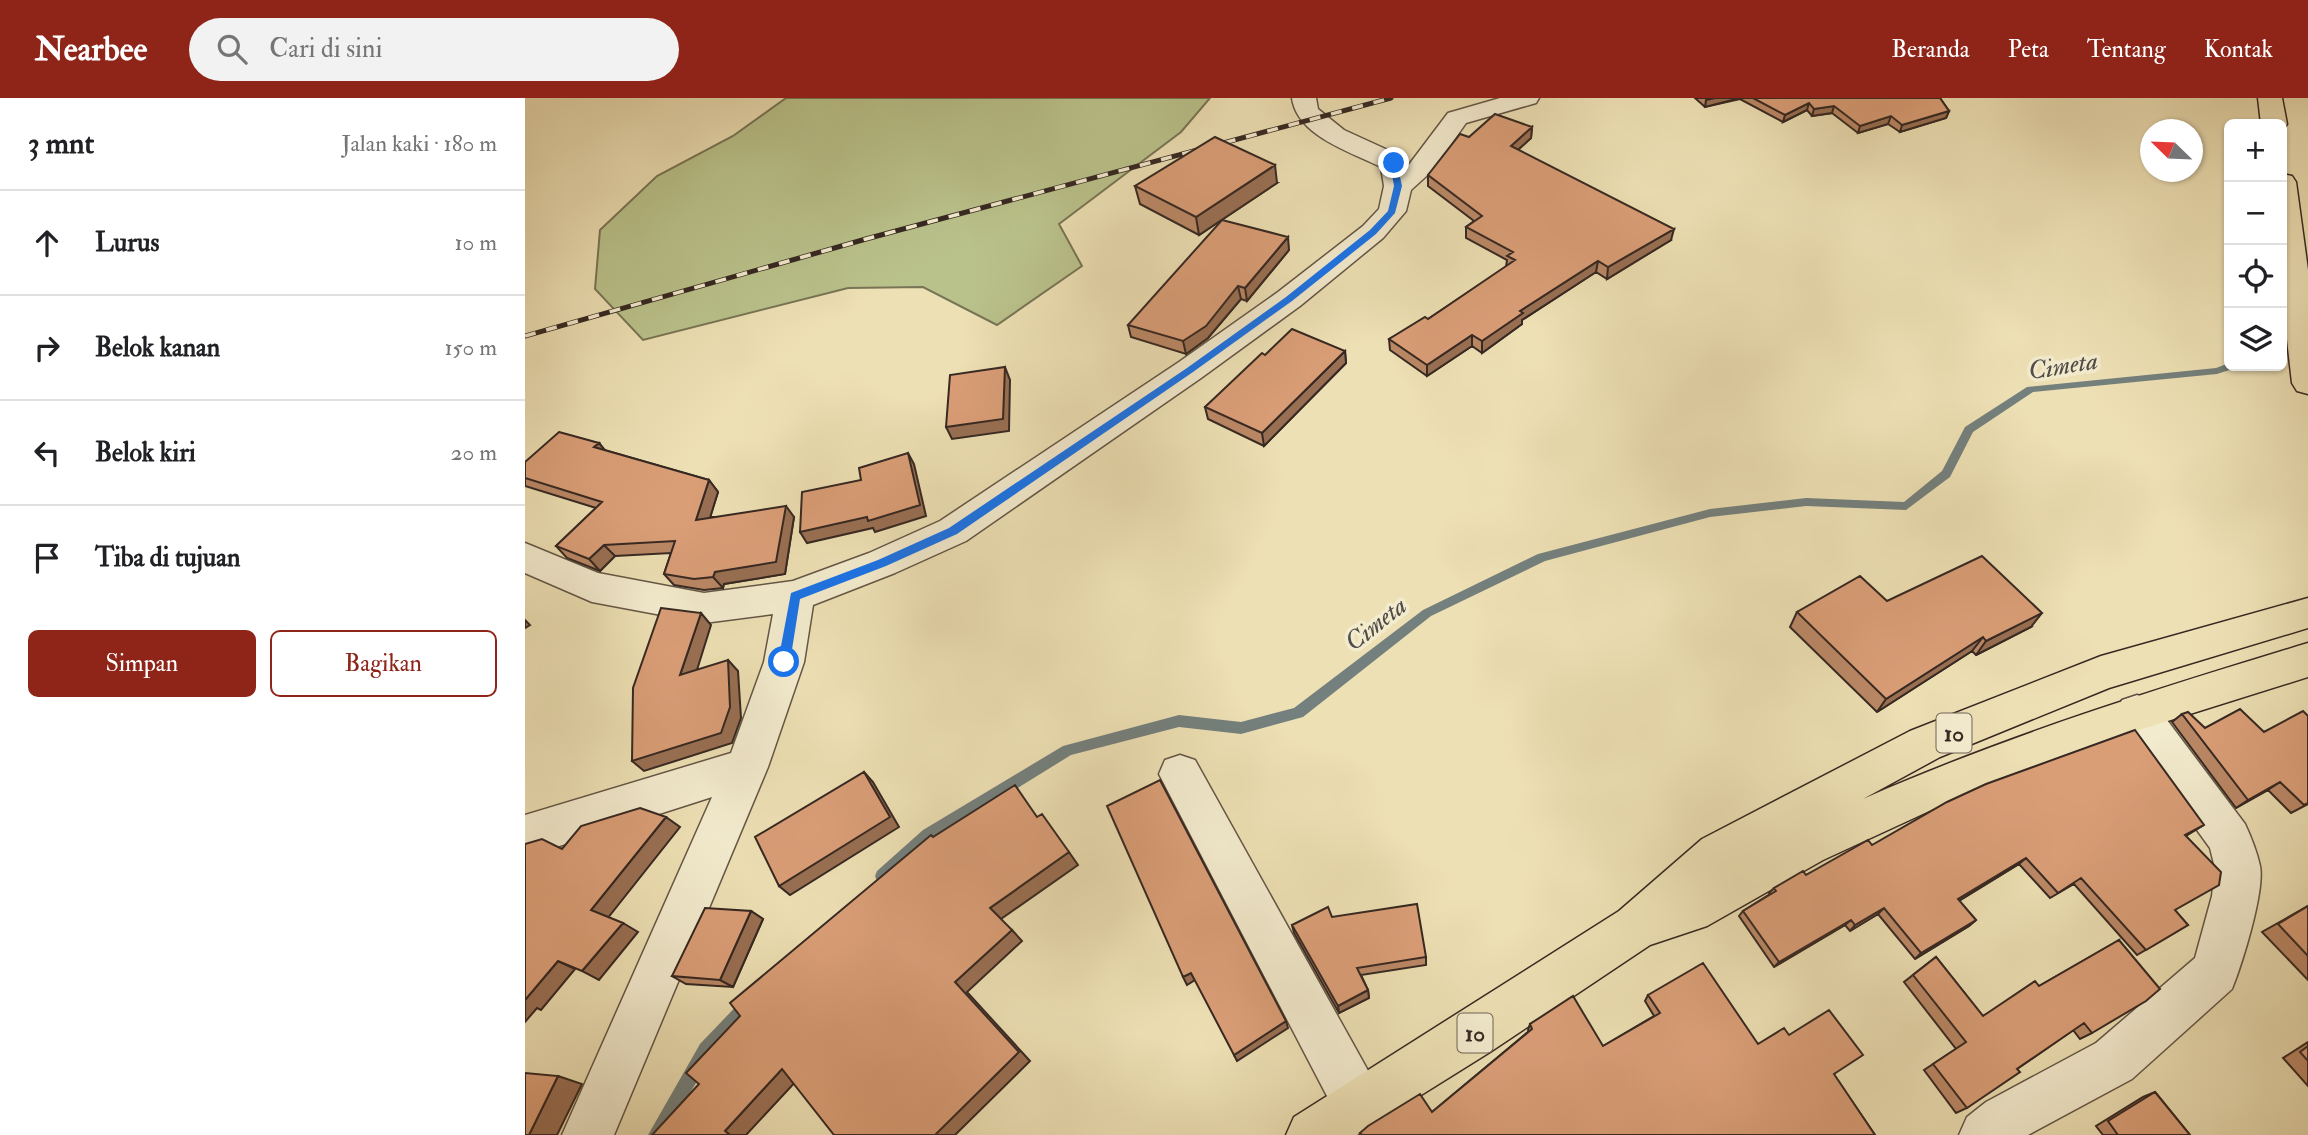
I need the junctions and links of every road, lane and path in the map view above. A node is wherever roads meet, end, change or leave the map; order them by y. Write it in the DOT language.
graph roads {
  1 [pos="1304,98"];
  2 [pos="1527,98"];
  3 [pos="2270,98"];
  4 [pos="2273,119"];
  5 [pos="1398,186"];
  6 [pos="2287,222"];
  7 [pos="2306,373"];
  8 [pos="525,557"];
  9 [pos="795,596"];
  10 [pos="2308,613"];
  11 [pos="2308,660"];
  12 [pos="2137,713"];
  13 [pos="747,767"];
  14 [pos="1180,774"];
  15 [pos="525,836"];
  16 [pos="1636,927"];
  17 [pos="1358,1103"];
  18 [pos="588,1135"];
  19 [pos="1312,1135"];
  20 [pos="1985,1135"];
  1 -- 5 [label="street"];
  2 -- 5 [label="street"];
  3 -- 4 [label="highway"];
  5 -- 9 [label="street"];
  6 -- 7 [label="highway"];
  8 -- 9 [label="street"];
  9 -- 13 [label="street"];
  10 -- 16 [label="highway, 10"];
  11 -- 12 [label="highway, 10"];
  12 -- 16 [label="highway, 10"];
  12 -- 20 [label="street"];
  13 -- 15 [label="street"];
  13 -- 18 [label="street"];
  14 -- 17 [label="street"];
  16 -- 17 [label="highway, 10"];
  17 -- 19 [label="highway, 10"];
}
